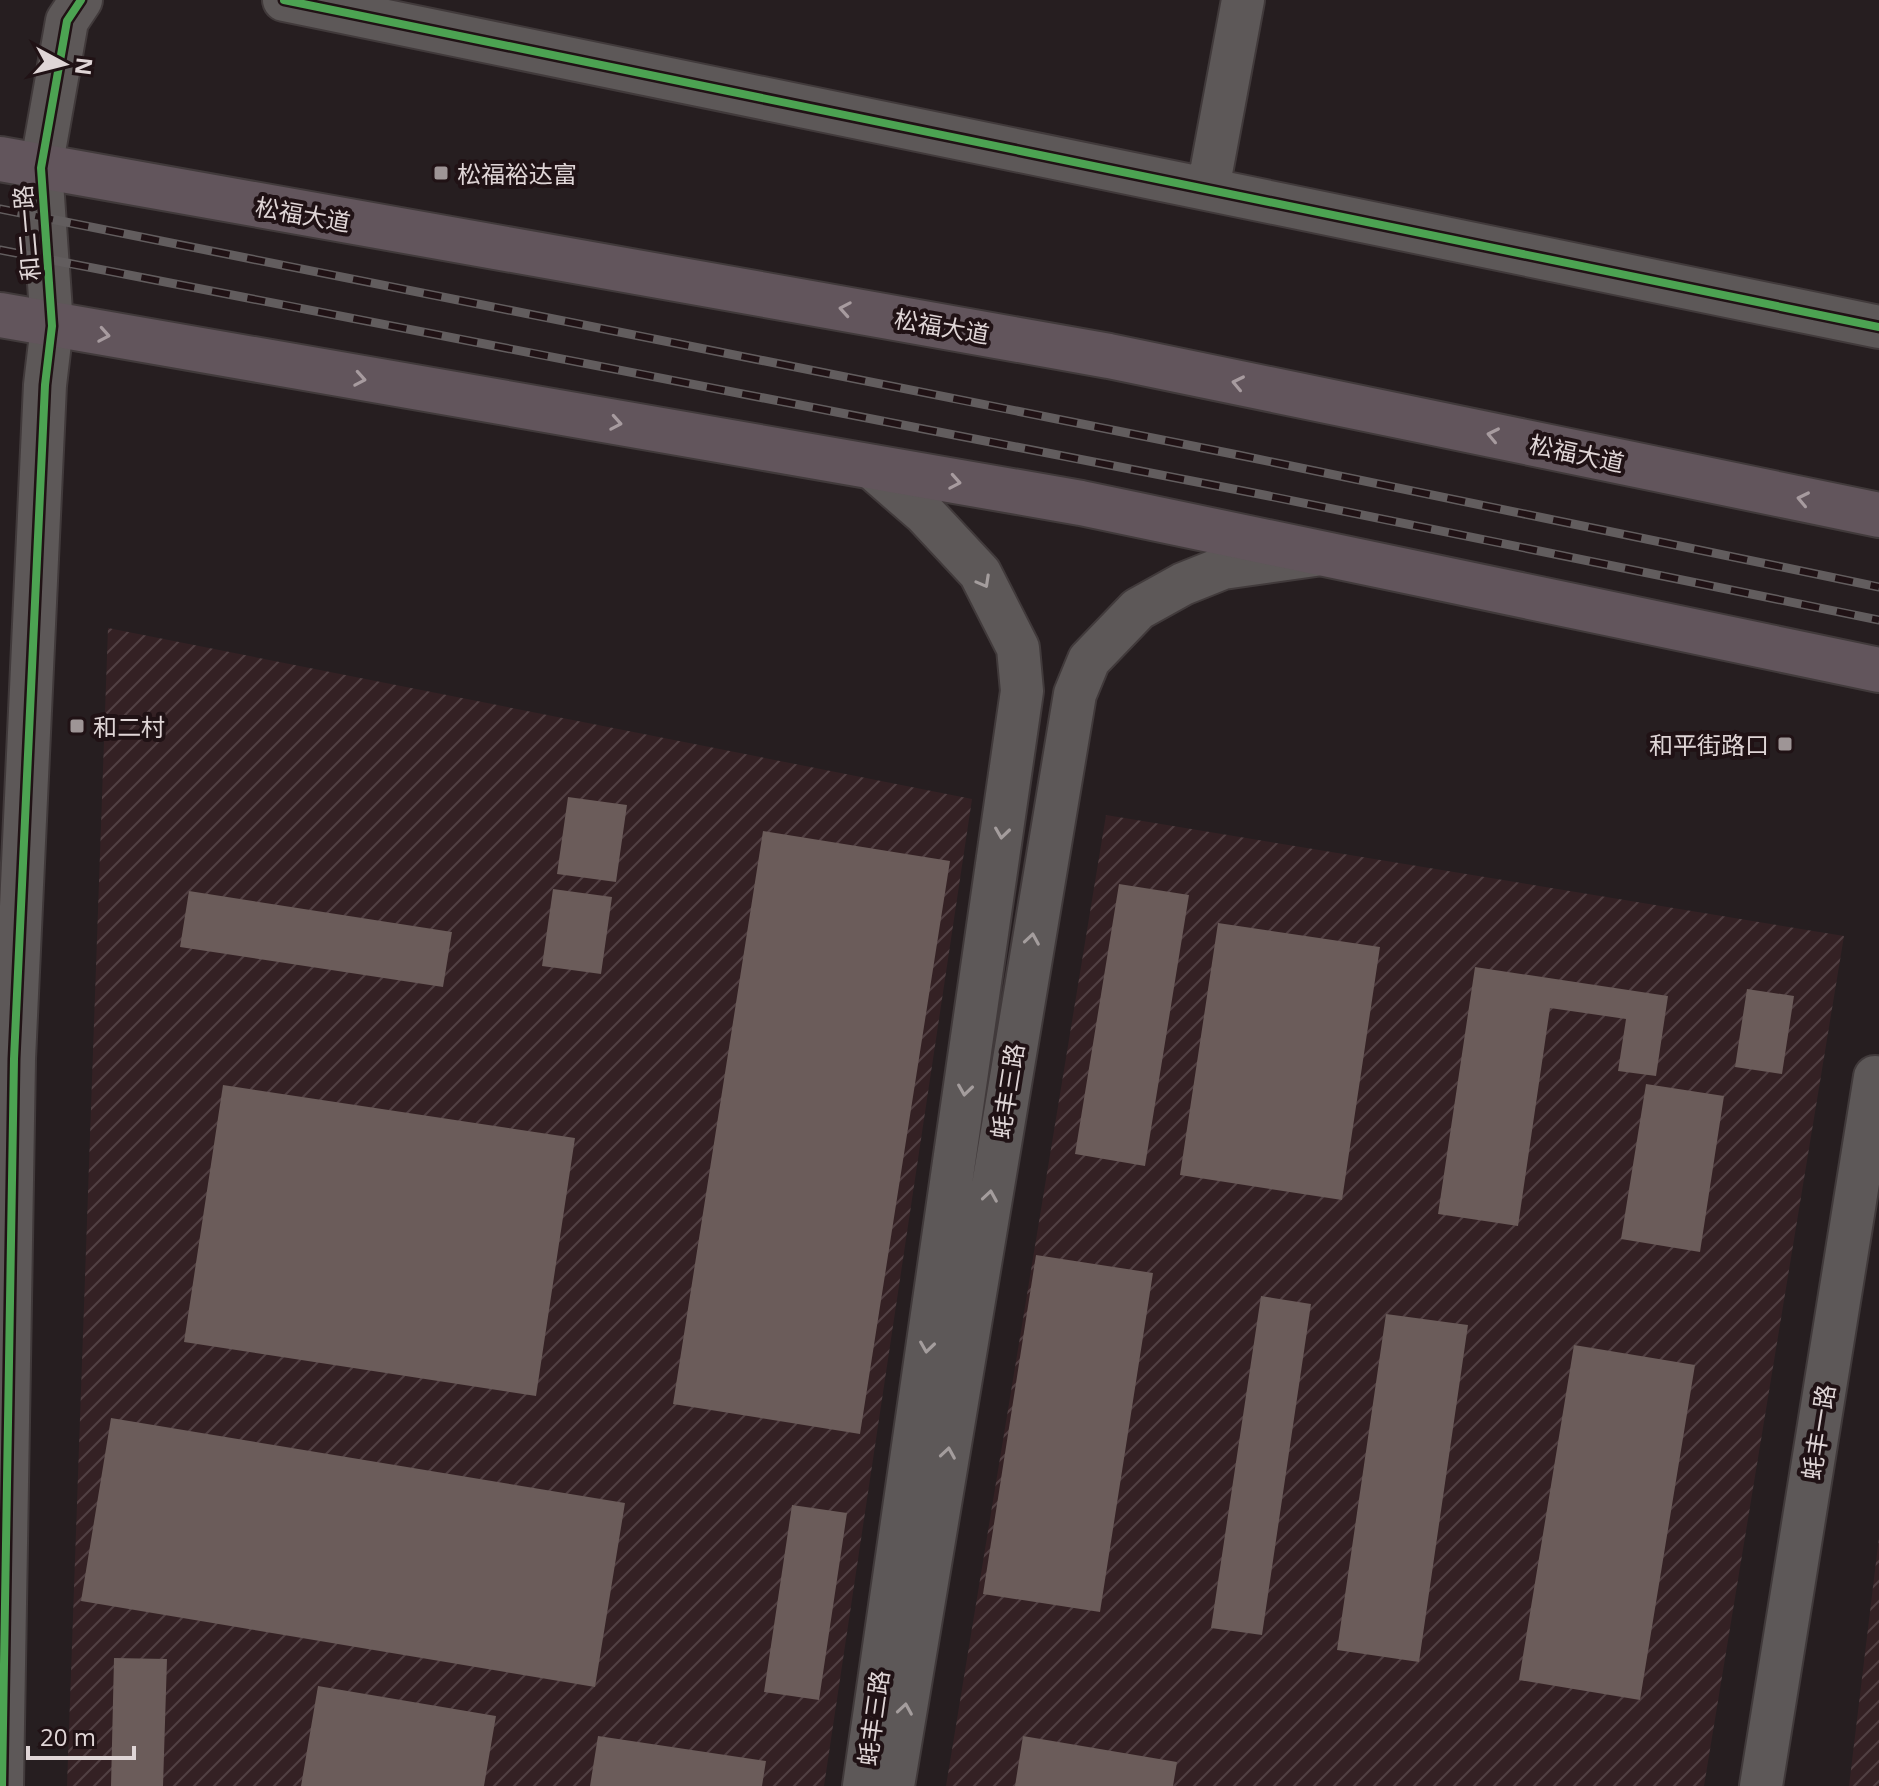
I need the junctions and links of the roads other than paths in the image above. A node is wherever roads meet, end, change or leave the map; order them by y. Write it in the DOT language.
graph roads {
  1 [pos="81,0"];
  2 [pos="284,0"];
  3 [pos="1243,0"];
  4 [pos="21,163"];
  5 [pos="1208,189"];
  6 [pos="0,315"];
  7 [pos="52,326"];
  8 [pos="1879,327"];
  9 [pos="871,467"];
  10 [pos="1879,515"];
  11 [pos="1322,554"];
  12 [pos="1879,670"];
  13 [pos="7,1057"];
  14 [pos="1875,1077"];
  15 [pos="2,1786"];
  16 [pos="864,1786"];
  17 [pos="893,1786"];
  18 [pos="1761,1786"];
  1 -- 4 [label="street, 和二一路"];
  2 -- 5 [label="street"];
  3 -- 5 [label="street"];
  4 -- 7 [label="street, 和二一路"];
  10 -- 4 [label="main road, 松福大道, one-way"];
  5 -- 8 [label="street"];
  6 -- 7 [label="main road"];
  7 -- 9 [label="main road, one-way"];
  7 -- 13 [label="street, 和二一路"];
  9 -- 11 [label="main road, one-way"];
  9 -- 16 [label="street, 蚝丰三路, one-way"];
  11 -- 12 [label="main road"];
  17 -- 11 [label="street, 蚝丰三路, one-way"];
  13 -- 15 [label="street, 和二一路"];
  14 -- 18 [label="street, 蚝丰一路"];
}
